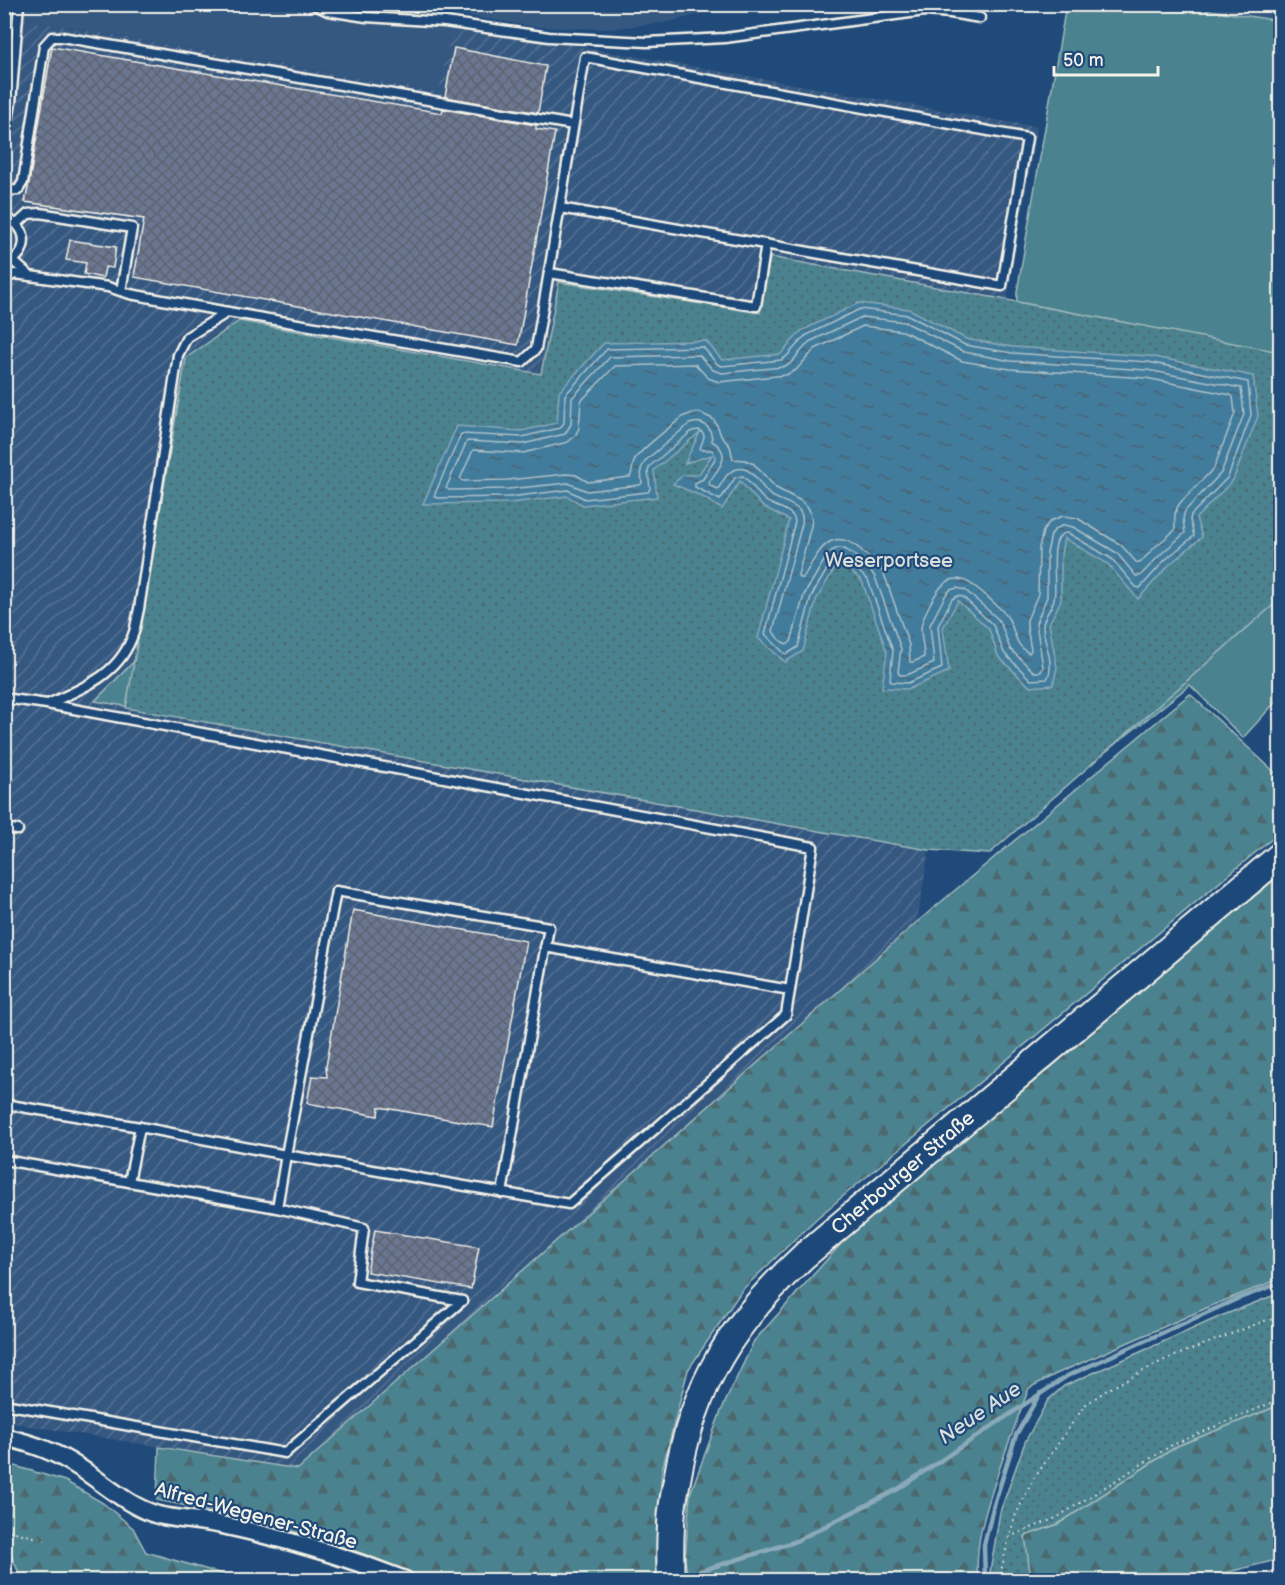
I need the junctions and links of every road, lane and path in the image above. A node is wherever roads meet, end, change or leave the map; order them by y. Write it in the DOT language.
graph roads {
  1 [pos="19,4"];
  2 [pos="313,4"];
  3 [pos="980,18"];
  4 [pos="573,125"];
  5 [pos="4,146"];
  6 [pos="4,191"];
  7 [pos="560,208"];
  8 [pos="4,218"];
  9 [pos="16,224"];
  10 [pos="766,244"];
  11 [pos="9,263"];
  12 [pos="549,273"];
  13 [pos="30,276"];
  14 [pos="4,279"];
  15 [pos="121,291"];
  16 [pos="228,312"];
  17 [pos="4,698"];
  18 [pos="47,704"];
  19 [pos="4,828"];
  20 [pos="18,830"];
  21 [pos="1281,856"];
  22 [pos="545,947"];
  23 [pos="790,990"];
  24 [pos="4,1104"];
  25 [pos="140,1127"];
  26 [pos="286,1155"];
  27 [pos="4,1160"];
  28 [pos="129,1182"];
  29 [pos="502,1192"];
  30 [pos="277,1208"];
  31 [pos="1281,1318"];
  32 [pos="1281,1398"];
  33 [pos="4,1404"];
  34 [pos="4,1437"];
  35 [pos="4,1529"];
  36 [pos="1009,1537"];
  37 [pos="45,1540"];
  38 [pos="405,1581"];
  39 [pos="671,1581"];
  40 [pos="999,1581"];
  1 -- 5 [label="lane"];
  2 -- 3 [label="lane"];
  4 -- 6 [label="lane"];
  4 -- 7 [label="lane"];
  4 -- 10 [label="lane"];
  7 -- 10 [label="lane"];
  7 -- 12 [label="lane"];
  8 -- 9 [label="lane"];
  9 -- 11 [label="lane"];
  9 -- 15 [label="lane"];
  10 -- 12 [label="lane"];
  11 -- 13 [label="lane"];
  12 -- 16 [label="lane"];
  13 -- 14 [label="lane"];
  13 -- 15 [label="lane"];
  15 -- 16 [label="lane"];
  16 -- 18 [label="lane"];
  17 -- 18 [label="lane"];
  18 -- 23 [label="lane"];
  19 -- 20 [label="lane"];
  21 -- 39 [label="main road, Cherbourger Straße"];
  22 -- 23 [label="lane"];
  22 -- 26 [label="lane"];
  22 -- 29 [label="lane"];
  23 -- 29 [label="lane"];
  24 -- 25 [label="lane"];
  25 -- 26 [label="lane"];
  25 -- 28 [label="lane"];
  26 -- 29 [label="lane"];
  26 -- 30 [label="lane"];
  27 -- 28 [label="lane"];
  28 -- 30 [label="lane"];
  30 -- 33 [label="lane"];
  31 -- 36 [label="path"];
  32 -- 36 [label="path"];
  34 -- 38 [label="street, Alfred-Wegener-Straße"];
  35 -- 37 [label="path"];
  36 -- 40 [label="path"];
}
